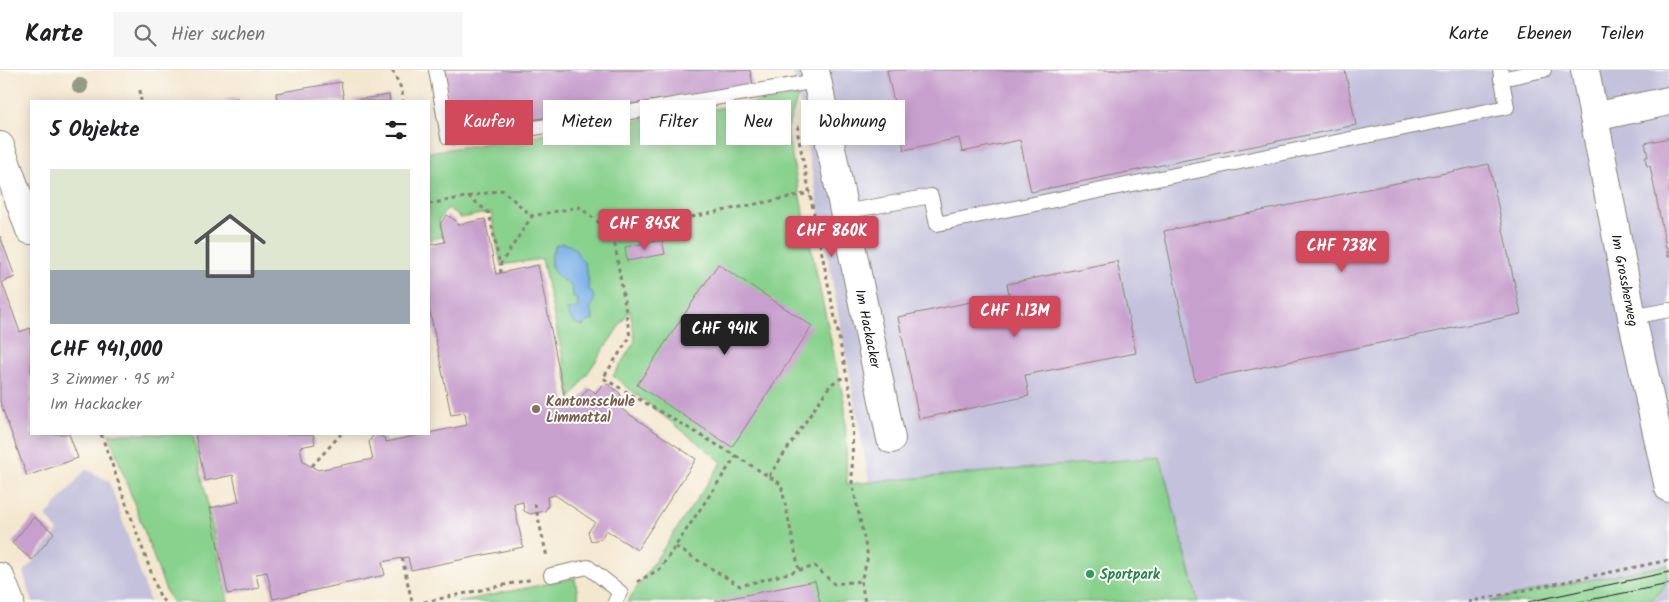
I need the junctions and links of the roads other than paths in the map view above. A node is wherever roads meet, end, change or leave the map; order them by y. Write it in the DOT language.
graph roads {
  1 [pos="436,70"];
  2 [pos="1544,70"];
  3 [pos="1585,70"];
  4 [pos="1501,75"];
  5 [pos="816,76"];
  6 [pos="1669,101"];
  7 [pos="1594,117"];
  8 [pos="0,146"];
  9 [pos="844,212"];
  10 [pos="30,230"];
  11 [pos="1669,310"];
  12 [pos="1632,317"];
  13 [pos="891,439"];
  14 [pos="1669,488"];
  15 [pos="551,575"];
  16 [pos="617,597"];
  1 -- 5 [label="lane"];
  2 -- 4 [label="lane"];
  3 -- 7 [label="street, Im Grossherweg"];
  4 -- 9 [label="lane"];
  5 -- 9 [label="street, Im Hackacker"];
  6 -- 7 [label="street"];
  7 -- 12 [label="street, Im Grossherweg"];
  8 -- 10 [label="street"];
  9 -- 13 [label="street, Im Hackacker"];
  11 -- 12 [label="lane"];
  12 -- 14 [label="street, Im Grossherweg"];
  15 -- 16 [label="lane"];
}
